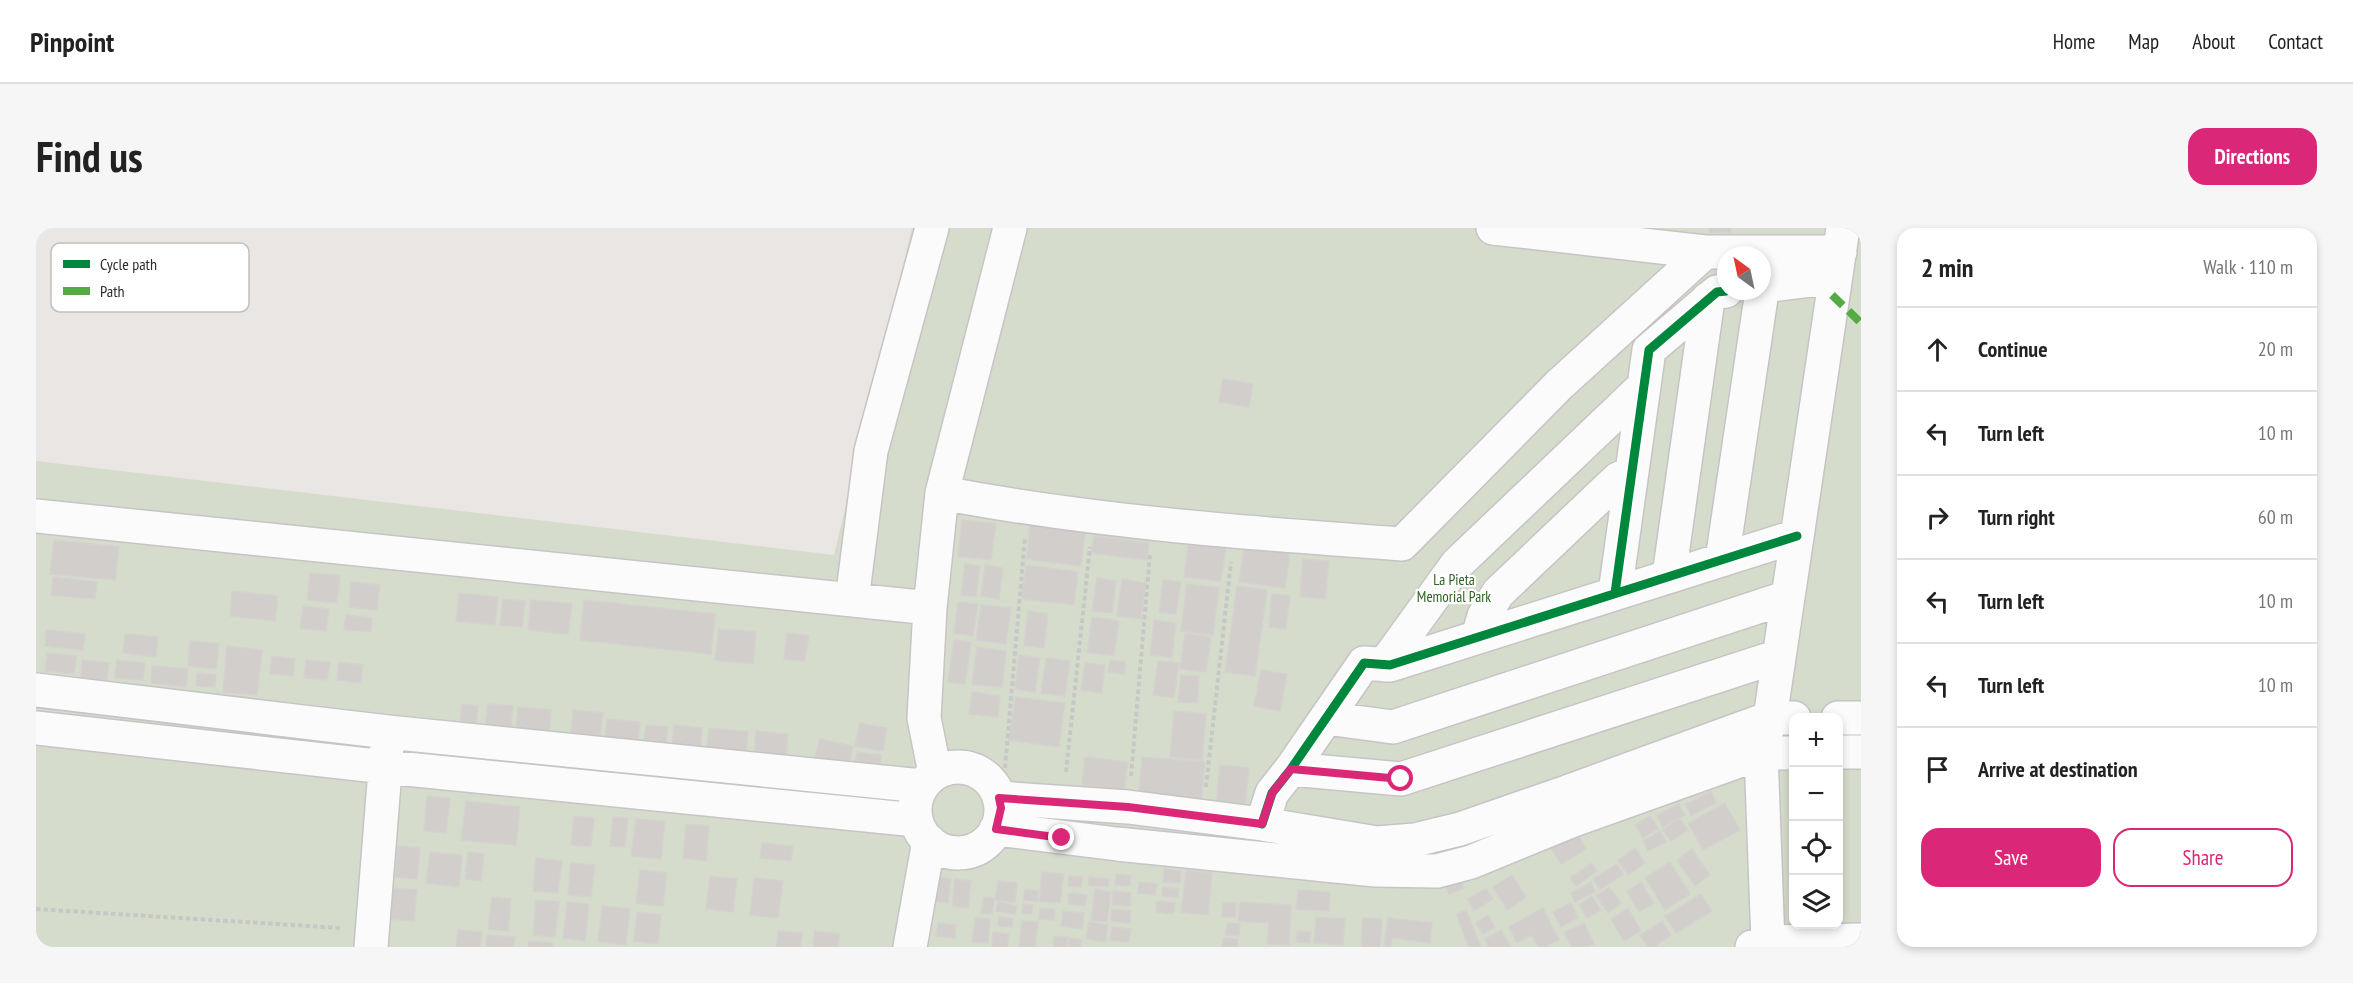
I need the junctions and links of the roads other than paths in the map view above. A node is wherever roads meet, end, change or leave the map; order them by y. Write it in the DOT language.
graph roads {
  1 [pos="932,228"];
  2 [pos="1010,228"];
  3 [pos="1493,228"];
  4 [pos="1705,252"];
  5 [pos="1840,252"];
  6 [pos="1771,284"];
  7 [pos="1717,295"];
  8 [pos="1760,300"];
  9 [pos="1644,386"];
  10 [pos="1632,473"];
  11 [pos="942,493"];
  12 [pos="36,516"];
  13 [pos="1797,536"];
  14 [pos="1622,547"];
  15 [pos="1722,560"];
  16 [pos="1669,576"];
  17 [pos="1615,593"];
  18 [pos="1788,597"];
  19 [pos="852,600"];
  20 [pos="930,608"];
  21 [pos="1563,610"];
  22 [pos="1478,637"];
  23 [pos="1779,656"];
  24 [pos="1384,664"];
  25 [pos="36,690"];
  26 [pos="102,698"];
  27 [pos="1326,718"];
  28 [pos="1782,718"];
  29 [pos="1843,718"];
  30 [pos="1861,718"];
  31 [pos="36,728"];
  32 [pos="388,732"];
  33 [pos="101,735"];
  34 [pos="479,741"];
  35 [pos="1843,752"];
  36 [pos="1861,752"];
  37 [pos="1761,753"];
  38 [pos="1789,753"];
  39 [pos="386,767"];
  40 [pos="1291,769"];
  41 [pos="476,776"];
  42 [pos="929,780"];
  43 [pos="999,808"];
  44 [pos="1262,824"];
  45 [pos="922,830"];
  46 [pos="1429,837"];
  47 [pos="1437,871"];
  48 [pos="371,938"];
  49 [pos="1861,940"];
  50 [pos="1760,944"];
  51 [pos="910,947"];
  1 -- 19 [label="street"];
  2 -- 11 [label="street"];
  3 -- 4 [label="street"];
  4 -- 5 [label="street"];
  4 -- 11 [label="street"];
  5 -- 6 [label="street"];
  5 -- 13 [label="street"];
  7 -- 9 [label="street"];
  7 -- 16 [label="street"];
  8 -- 15 [label="street"];
  9 -- 10 [label="street"];
  9 -- 24 [label="street"];
  10 -- 14 [label="street"];
  10 -- 22 [label="street"];
  11 -- 20 [label="street"];
  12 -- 19 [label="street"];
  13 -- 15 [label="street"];
  13 -- 18 [label="street"];
  14 -- 17 [label="street"];
  14 -- 21 [label="street"];
  15 -- 16 [label="street"];
  16 -- 17 [label="street"];
  17 -- 21 [label="street"];
  18 -- 23 [label="street"];
  18 -- 27 [label="street"];
  19 -- 20 [label="street"];
  20 -- 42 [label="street"];
  21 -- 22 [label="street"];
  22 -- 24 [label="street"];
  23 -- 28 [label="street"];
  23 -- 40 [label="street"];
  24 -- 27 [label="street"];
  25 -- 26 [label="street"];
  26 -- 32 [label="street"];
  26 -- 33 [label="street"];
  27 -- 40 [label="street"];
  28 -- 37 [label="street"];
  28 -- 46 [label="street"];
  29 -- 30 [label="street"];
  31 -- 33 [label="street"];
  32 -- 34 [label="street"];
  32 -- 39 [label="street"];
  33 -- 39 [label="street"];
  34 -- 41 [label="street"];
  34 -- 42 [label="street"];
  35 -- 36 [label="street"];
  37 -- 38 [label="street"];
  37 -- 47 [label="street"];
  37 -- 50 [label="street"];
  39 -- 41 [label="street"];
  39 -- 48 [label="street"];
  40 -- 44 [label="street"];
  41 -- 45 [label="street"];
  42 -- 43 [label="street"];
  42 -- 45 [label="street"];
  43 -- 44 [label="street"];
  43 -- 45 [label="street"];
  43 -- 47 [label="street"];
  44 -- 46 [label="street"];
  45 -- 51 [label="street"];
  46 -- 47 [label="street"];
  49 -- 50 [label="street"];
}
